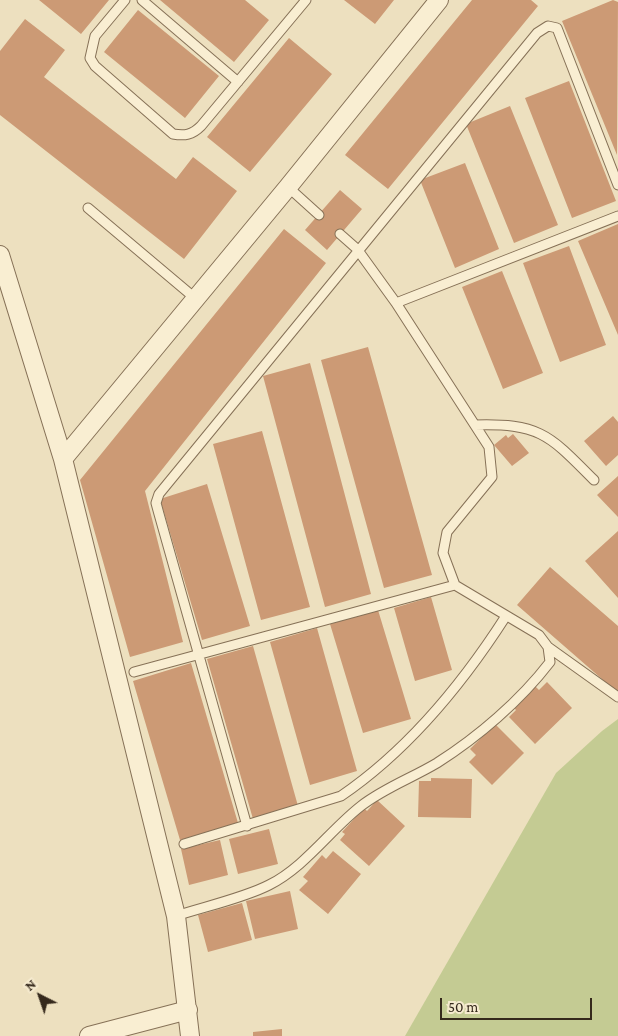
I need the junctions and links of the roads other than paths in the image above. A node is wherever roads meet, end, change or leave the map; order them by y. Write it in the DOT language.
graph roads {
  1 [pos="125,0"];
  2 [pos="142,0"];
  3 [pos="306,0"];
  4 [pos="439,0"];
  5 [pos="238,82"];
  6 [pos="618,185"];
  7 [pos="288,187"];
  8 [pos="88,208"];
  9 [pos="319,215"];
  10 [pos="618,216"];
  11 [pos="340,234"];
  12 [pos="357,249"];
  13 [pos="0,255"];
  14 [pos="196,299"];
  15 [pos="396,303"];
  16 [pos="475,425"];
  17 [pos="63,459"];
  18 [pos="594,480"];
  19 [pos="455,585"];
  20 [pos="506,616"];
  21 [pos="548,647"];
  22 [pos="198,655"];
  23 [pos="134,672"];
  24 [pos="618,697"];
  25 [pos="247,826"];
  26 [pos="184,844"];
  27 [pos="176,916"];
  28 [pos="188,1010"];
  29 [pos="89,1036"];
  30 [pos="190,1036"];
  1 -- 5 [label="lane"];
  2 -- 5 [label="lane"];
  3 -- 5 [label="lane"];
  4 -- 7 [label="street"];
  6 -- 12 [label="lane"];
  7 -- 9 [label="lane"];
  7 -- 14 [label="street"];
  8 -- 14 [label="lane"];
  10 -- 15 [label="lane"];
  11 -- 12 [label="lane"];
  12 -- 15 [label="lane"];
  12 -- 22 [label="lane"];
  13 -- 17 [label="street"];
  14 -- 17 [label="street"];
  15 -- 16 [label="lane"];
  16 -- 18 [label="lane"];
  16 -- 19 [label="lane"];
  17 -- 27 [label="street"];
  19 -- 20 [label="lane"];
  19 -- 22 [label="lane"];
  20 -- 21 [label="lane"];
  20 -- 25 [label="lane"];
  21 -- 24 [label="lane"];
  21 -- 27 [label="lane"];
  22 -- 23 [label="lane"];
  22 -- 25 [label="lane"];
  25 -- 26 [label="lane"];
  27 -- 28 [label="street"];
  28 -- 29 [label="street"];
  28 -- 30 [label="street"];
}
